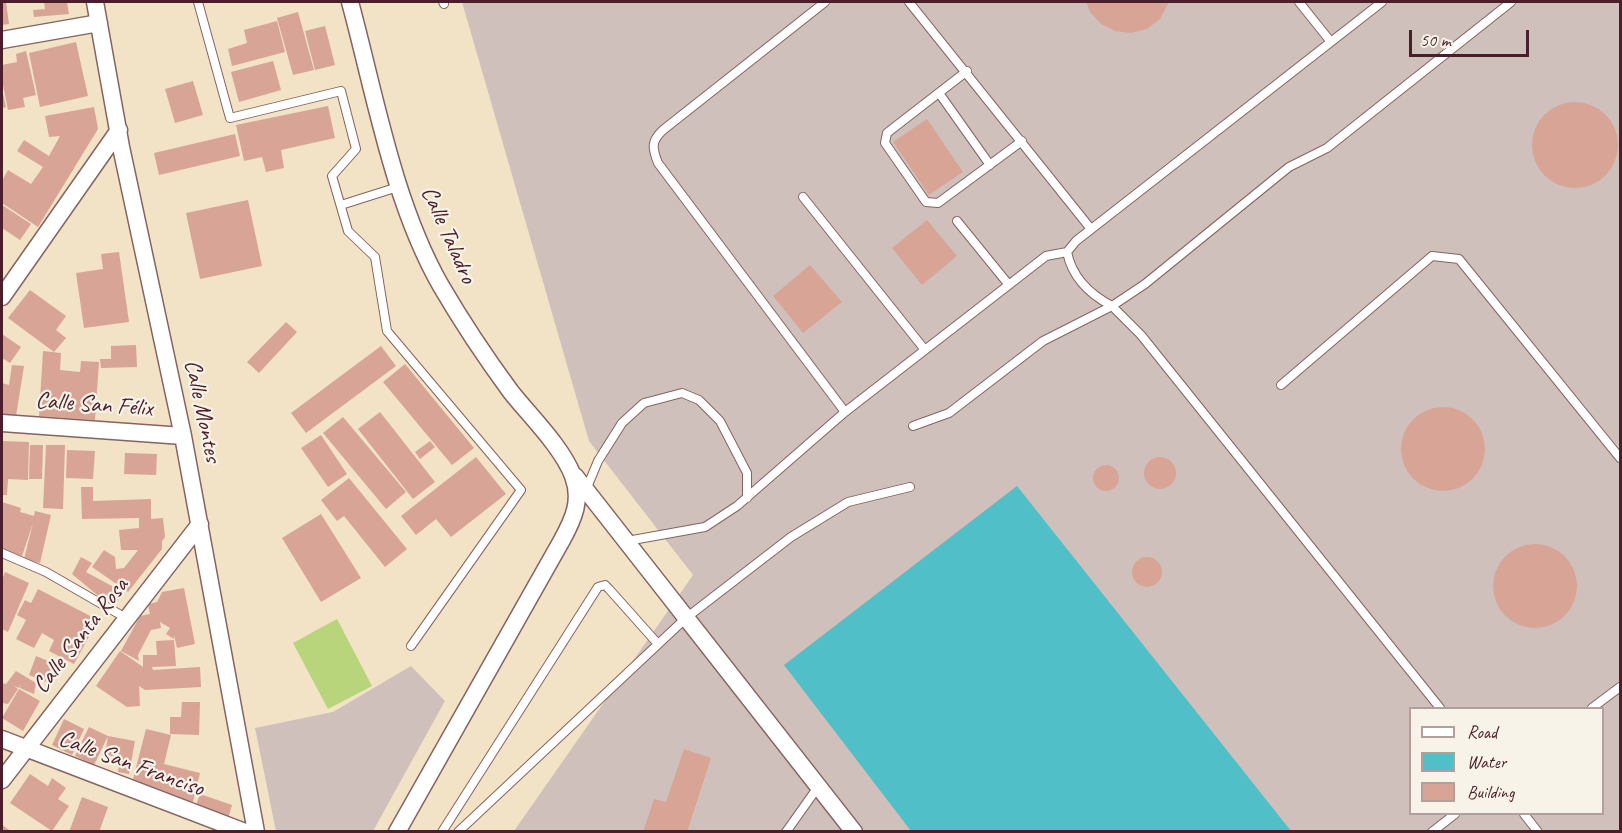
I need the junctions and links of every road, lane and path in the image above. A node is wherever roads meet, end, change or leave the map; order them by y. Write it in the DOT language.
graph roads {
  1 [pos="95,2"];
  2 [pos="198,2"];
  3 [pos="350,2"];
  4 [pos="825,2"];
  5 [pos="909,2"];
  6 [pos="1299,2"];
  7 [pos="1382,2"];
  8 [pos="1511,2"];
  9 [pos="99,23"];
  10 [pos="2,40"];
  11 [pos="1331,42"];
  12 [pos="967,71"];
  13 [pos="939,93"];
  14 [pos="119,130"];
  15 [pos="1022,141"];
  16 [pos="990,165"];
  17 [pos="400,186"];
  18 [pos="803,197"];
  19 [pos="341,205"];
  20 [pos="957,221"];
  21 [pos="1091,229"];
  22 [pos="1067,252"];
  23 [pos="1009,285"];
  24 [pos="2,297"];
  25 [pos="1112,306"];
  26 [pos="925,350"];
  27 [pos="1281,385"];
  28 [pos="845,412"];
  29 [pos="2,423"];
  30 [pos="914,426"];
  31 [pos="183,436"];
  32 [pos="1620,458"];
  33 [pos="572,473"];
  34 [pos="910,487"];
  35 [pos="586,490"];
  36 [pos="747,498"];
  37 [pos="200,524"];
  38 [pos="626,542"];
  39 [pos="2,553"];
  40 [pos="126,618"];
  41 [pos="686,618"];
  42 [pos="657,644"];
  43 [pos="411,646"];
  44 [pos="1620,687"];
  45 [pos="1439,707"];
  46 [pos="1593,707"];
  47 [pos="2,740"];
  48 [pos="23,749"];
  49 [pos="2,780"];
  50 [pos="818,787"];
  51 [pos="1452,815"];
  52 [pos="1526,815"];
  53 [pos="792,822"];
  54 [pos="245,831"];
  55 [pos="256,831"];
  56 [pos="397,831"];
  57 [pos="442,831"];
  58 [pos="458,831"];
  59 [pos="786,831"];
  60 [pos="799,831"];
  61 [pos="854,831"];
  62 [pos="1432,831"];
  63 [pos="1538,831"];
  1 -- 9 [label="street, Calle Montes"];
  2 -- 19 [label="lane"];
  3 -- 17 [label="street, Calle Taladro"];
  4 -- 28 [label="lane"];
  5 -- 12 [label="lane"];
  6 -- 11 [label="lane"];
  7 -- 11 [label="lane"];
  8 -- 25 [label="lane"];
  9 -- 10 [label="street"];
  9 -- 14 [label="street, Calle Montes"];
  11 -- 21 [label="lane"];
  12 -- 13 [label="lane"];
  12 -- 15 [label="lane"];
  13 -- 16 [label="lane"];
  13 -- 16 [label="lane"];
  14 -- 24 [label="street"];
  14 -- 31 [label="street, Calle Montes"];
  15 -- 16 [label="lane"];
  15 -- 21 [label="lane"];
  17 -- 19 [label="lane"];
  17 -- 33 [label="street, Calle Taladro"];
  18 -- 26 [label="lane"];
  19 -- 43 [label="lane"];
  20 -- 23 [label="lane"];
  21 -- 22 [label="lane"];
  22 -- 23 [label="lane"];
  22 -- 25 [label="lane"];
  23 -- 26 [label="lane"];
  25 -- 30 [label="lane"];
  25 -- 45 [label="lane"];
  26 -- 28 [label="lane"];
  27 -- 32 [label="lane"];
  28 -- 36 [label="lane"];
  29 -- 31 [label="street, Calle San Félix"];
  31 -- 37 [label="street, Calle Montes"];
  33 -- 35 [label="street"];
  33 -- 56 [label="street"];
  34 -- 41 [label="lane"];
  35 -- 36 [label="lane"];
  35 -- 38 [label="street"];
  36 -- 38 [label="lane"];
  37 -- 40 [label="street, Calle Santa Rosa"];
  37 -- 55 [label="street, Calle Montes"];
  38 -- 41 [label="street"];
  39 -- 40 [label="lane"];
  40 -- 48 [label="street, Calle Santa Rosa"];
  41 -- 42 [label="lane"];
  41 -- 50 [label="street"];
  42 -- 57 [label="lane"];
  42 -- 58 [label="lane"];
  44 -- 46 [label="lane"];
  47 -- 48 [label="street, Calle San Franciso"];
  48 -- 49 [label="street, Calle Santa Rosa"];
  48 -- 54 [label="street, Calle San Franciso"];
  50 -- 53 [label="lane"];
  50 -- 61 [label="street"];
  51 -- 62 [label="lane"];
  52 -- 63 [label="lane"];
  53 -- 59 [label="lane"];
  53 -- 60 [label="lane"];
}
